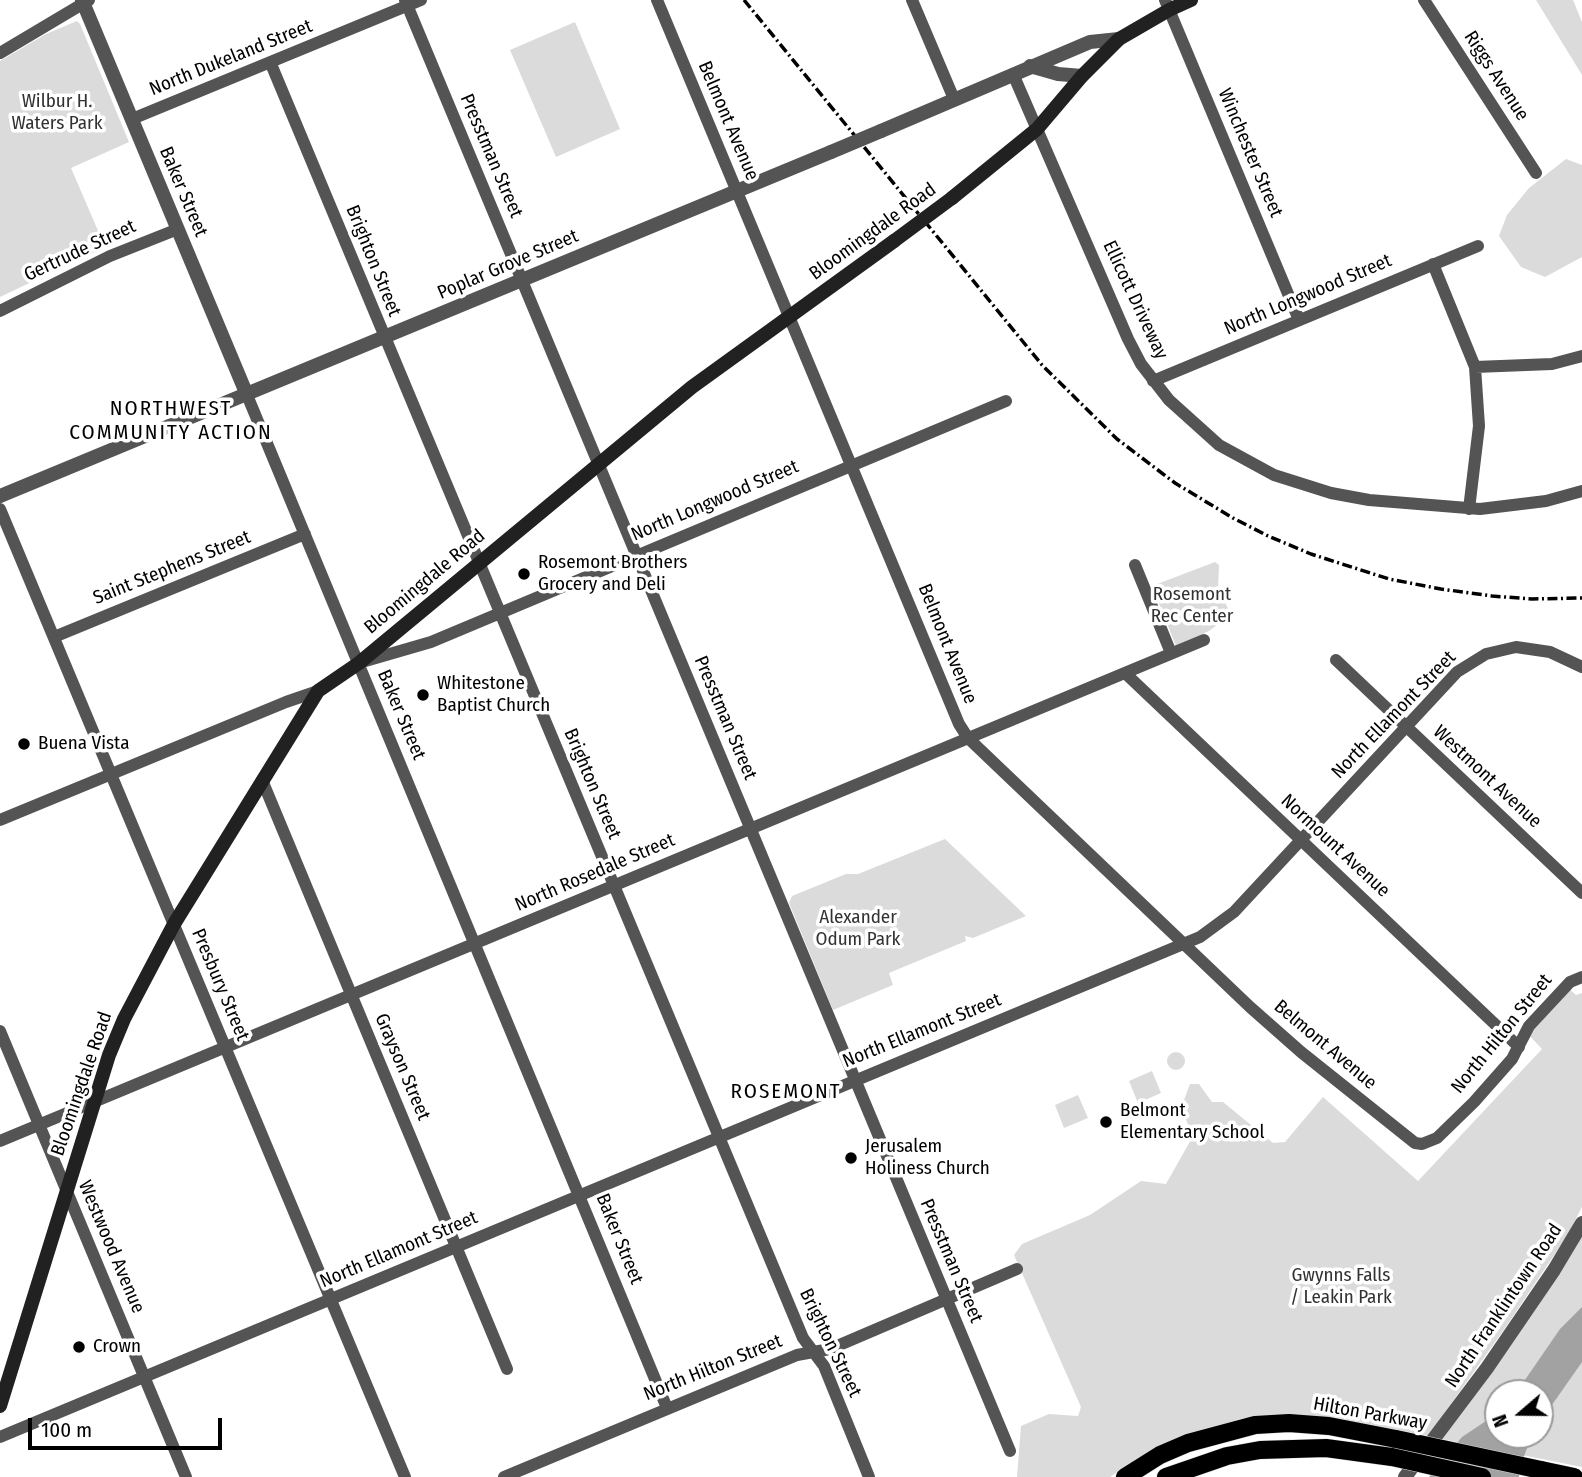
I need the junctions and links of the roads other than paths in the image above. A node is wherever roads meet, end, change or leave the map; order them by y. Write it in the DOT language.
graph roads {
  1 [pos="421,0"];
  2 [pos="656,0"];
  3 [pos="912,0"];
  4 [pos="1192,0"];
  5 [pos="1424,0"];
  6 [pos="85,1"];
  7 [pos="406,3"];
  8 [pos="1167,5"];
  9 [pos="1119,39"];
  10 [pos="0,54"];
  11 [pos="271,64"];
  12 [pos="1030,66"];
  13 [pos="1013,74"];
  14 [pos="1082,76"];
  15 [pos="954,99"];
  16 [pos="132,120"];
  17 [pos="1037,129"];
  18 [pos="1536,173"];
  19 [pos="736,190"];
  20 [pos="178,229"];
  21 [pos="1478,246"];
  22 [pos="1433,264"];
  23 [pos="522,280"];
  24 [pos="0,311"];
  25 [pos="790,316"];
  26 [pos="1299,320"];
  27 [pos="384,337"];
  28 [pos="1582,356"];
  29 [pos="1475,367"];
  30 [pos="1153,381"];
  31 [pos="247,395"];
  32 [pos="1006,401"];
  33 [pos="598,463"];
  34 [pos="852,465"];
  35 [pos="1582,491"];
  36 [pos="0,496"];
  37 [pos="0,509"];
  38 [pos="1469,509"];
  39 [pos="305,534"];
  40 [pos="637,555"];
  41 [pos="478,562"];
  42 [pos="1135,565"];
  43 [pos="499,613"];
  44 [pos="54,637"];
  45 [pos="1204,640"];
  46 [pos="1171,653"];
  47 [pos="1336,660"];
  48 [pos="359,663"];
  49 [pos="1582,667"];
  50 [pos="1125,673"];
  51 [pos="318,691"];
  52 [pos="1406,728"];
  53 [pos="968,738"];
  54 [pos="111,774"];
  55 [pos="262,780"];
  56 [pos="0,820"];
  57 [pos="751,829"];
  58 [pos="1302,840"];
  59 [pos="614,886"];
  60 [pos="1582,893"];
  61 [pos="174,924"];
  62 [pos="476,944"];
  63 [pos="1185,944"];
  64 [pos="1582,977"];
  65 [pos="351,996"];
  66 [pos="0,1031"];
  67 [pos="1519,1047"];
  68 [pos="225,1048"];
  69 [pos="855,1079"];
  70 [pos="94,1103"];
  71 [pos="39,1125"];
  72 [pos="719,1138"];
  73 [pos="0,1142"];
  74 [pos="1422,1144"];
  75 [pos="66,1190"];
  76 [pos="580,1195"];
  77 [pos="1582,1223"];
  78 [pos="456,1247"];
  79 [pos="1017,1269"];
  80 [pos="331,1299"];
  81 [pos="946,1299"];
  82 [pos="814,1352"];
  83 [pos="507,1369"];
  84 [pos="144,1377"];
  85 [pos="0,1406"];
  86 [pos="667,1408"];
  87 [pos="0,1437"];
  88 [pos="1010,1451"];
  89 [pos="186,1477"];
  90 [pos="405,1477"];
  91 [pos="504,1477"];
  92 [pos="869,1477"];
  93 [pos="1125,1477"];
  94 [pos="1166,1477"];
  95 [pos="1405,1477"];
  96 [pos="1482,1477"];
  97 [pos="1574,1477"];
  1 -- 7 [label="street, North Dukeland Street"];
  2 -- 19 [label="street, Belmont Avenue"];
  3 -- 15 [label="street"];
  4 -- 8 [label="main road"];
  5 -- 18 [label="street, Riggs Avenue"];
  6 -- 10 [label="street"];
  6 -- 16 [label="street, Baker Street"];
  7 -- 11 [label="street, North Dukeland Street"];
  7 -- 23 [label="street, Presstman Street"];
  8 -- 9 [label="main road, Bloomingdale Road"];
  8 -- 26 [label="street, Winchester Street"];
  9 -- 12 [label="street, Poplar Grove Street"];
  9 -- 14 [label="main road, Bloomingdale Road"];
  11 -- 16 [label="street, North Dukeland Street"];
  11 -- 27 [label="street, Brighton Street"];
  12 -- 13 [label="street, Poplar Grove Street"];
  12 -- 14 [label="street"];
  13 -- 15 [label="street, Poplar Grove Street"];
  13 -- 17 [label="street, Ellicott Driveway"];
  14 -- 17 [label="main road, Bloomingdale Road"];
  15 -- 19 [label="street, Poplar Grove Street, bridge"];
  16 -- 20 [label="street, Baker Street"];
  17 -- 25 [label="main road, Bloomingdale Road, bridge"];
  17 -- 30 [label="street, Ellicott Driveway"];
  19 -- 23 [label="street, Poplar Grove Street"];
  19 -- 25 [label="street, Belmont Avenue"];
  20 -- 24 [label="street, Gertrude Street"];
  20 -- 31 [label="street, Baker Street"];
  21 -- 22 [label="street, North Longwood Street"];
  22 -- 26 [label="street, North Longwood Street"];
  22 -- 29 [label="street"];
  23 -- 27 [label="street, Poplar Grove Street"];
  23 -- 33 [label="street, Presstman Street"];
  25 -- 33 [label="main road, Bloomingdale Road"];
  25 -- 34 [label="street, Belmont Avenue"];
  26 -- 30 [label="street, North Longwood Street"];
  27 -- 31 [label="street, Poplar Grove Street"];
  27 -- 41 [label="street, Brighton Street"];
  28 -- 29 [label="street"];
  29 -- 38 [label="street"];
  30 -- 38 [label="street, Ellicott Driveway"];
  31 -- 36 [label="street, Poplar Grove Street"];
  31 -- 39 [label="street, Baker Street"];
  32 -- 34 [label="street, North Longwood Street"];
  33 -- 40 [label="street, Presstman Street"];
  33 -- 41 [label="main road, Bloomingdale Road"];
  34 -- 40 [label="street, North Longwood Street"];
  34 -- 53 [label="street, Belmont Avenue"];
  35 -- 38 [label="street, Ellicott Driveway"];
  37 -- 44 [label="street, Presbury Street"];
  39 -- 44 [label="street, Saint Stephens Street"];
  39 -- 48 [label="street, Baker Street"];
  40 -- 43 [label="street, North Longwood Street"];
  40 -- 57 [label="street, Presstman Street"];
  41 -- 43 [label="street, Brighton Street"];
  41 -- 48 [label="main road, Bloomingdale Road"];
  42 -- 46 [label="street"];
  43 -- 48 [label="street, North Longwood Street"];
  43 -- 59 [label="street, Brighton Street"];
  44 -- 54 [label="street, Presbury Street"];
  45 -- 46 [label="street, North Rosedale Street"];
  46 -- 50 [label="street, North Rosedale Street"];
  47 -- 52 [label="street, Westmont Avenue"];
  48 -- 51 [label="main road, Bloomingdale Road"];
  48 -- 62 [label="street, Baker Street"];
  49 -- 52 [label="street, North Ellamont Street"];
  50 -- 53 [label="street, North Rosedale Street"];
  50 -- 58 [label="street, Normount Avenue"];
  51 -- 54 [label="street"];
  51 -- 55 [label="main road, Bloomingdale Road"];
  52 -- 58 [label="street, North Ellamont Street"];
  52 -- 60 [label="street, Westmont Avenue"];
  53 -- 57 [label="street, North Rosedale Street"];
  53 -- 63 [label="street, Belmont Avenue"];
  54 -- 56 [label="street"];
  54 -- 61 [label="street, Presbury Street"];
  55 -- 61 [label="main road, Bloomingdale Road"];
  55 -- 65 [label="street, Grayson Street"];
  57 -- 59 [label="street, North Rosedale Street"];
  57 -- 69 [label="street, Presstman Street"];
  58 -- 63 [label="street, North Ellamont Street"];
  58 -- 67 [label="street, Normount Avenue"];
  59 -- 62 [label="street, North Rosedale Street"];
  59 -- 72 [label="street, Brighton Street"];
  61 -- 68 [label="street, Presbury Street"];
  61 -- 70 [label="main road, Bloomingdale Road"];
  62 -- 65 [label="street, North Rosedale Street"];
  62 -- 76 [label="street, Baker Street"];
  63 -- 69 [label="street, North Ellamont Street"];
  63 -- 74 [label="street, Belmont Avenue"];
  64 -- 67 [label="street, North Hilton Street"];
  65 -- 68 [label="street, North Rosedale Street"];
  65 -- 78 [label="street, Grayson Street"];
  66 -- 71 [label="street, Westwood Avenue"];
  67 -- 74 [label="street, North Hilton Street"];
  68 -- 70 [label="street, North Rosedale Street"];
  68 -- 80 [label="street, Presbury Street"];
  69 -- 72 [label="street, North Ellamont Street"];
  69 -- 81 [label="street, Presstman Street"];
  70 -- 71 [label="street, North Rosedale Street"];
  70 -- 75 [label="main road, Bloomingdale Road"];
  71 -- 73 [label="street, North Rosedale Street"];
  71 -- 75 [label="street, Westwood Avenue"];
  72 -- 76 [label="street, North Ellamont Street"];
  72 -- 82 [label="street, Brighton Street"];
  75 -- 84 [label="street, Westwood Avenue"];
  75 -- 85 [label="main road, Bloomingdale Road"];
  76 -- 78 [label="street, North Ellamont Street"];
  76 -- 86 [label="street, Baker Street"];
  77 -- 95 [label="street, North Franklintown Road"];
  78 -- 80 [label="street, North Ellamont Street"];
  78 -- 83 [label="street, Grayson Street"];
  79 -- 81 [label="street, North Hilton Street"];
  80 -- 84 [label="street, North Ellamont Street"];
  80 -- 90 [label="street, Presbury Street"];
  81 -- 82 [label="street, North Hilton Street"];
  81 -- 88 [label="street, Presstman Street"];
  82 -- 86 [label="street, North Hilton Street"];
  82 -- 92 [label="street, Brighton Street"];
  84 -- 87 [label="street, North Ellamont Street"];
  84 -- 89 [label="street, Westwood Avenue"];
  86 -- 91 [label="street, North Hilton Street"];
  93 -- 97 [label="main road, Hilton Parkway, bridge"];
  94 -- 96 [label="main road, Hilton Parkway, bridge"];
}
